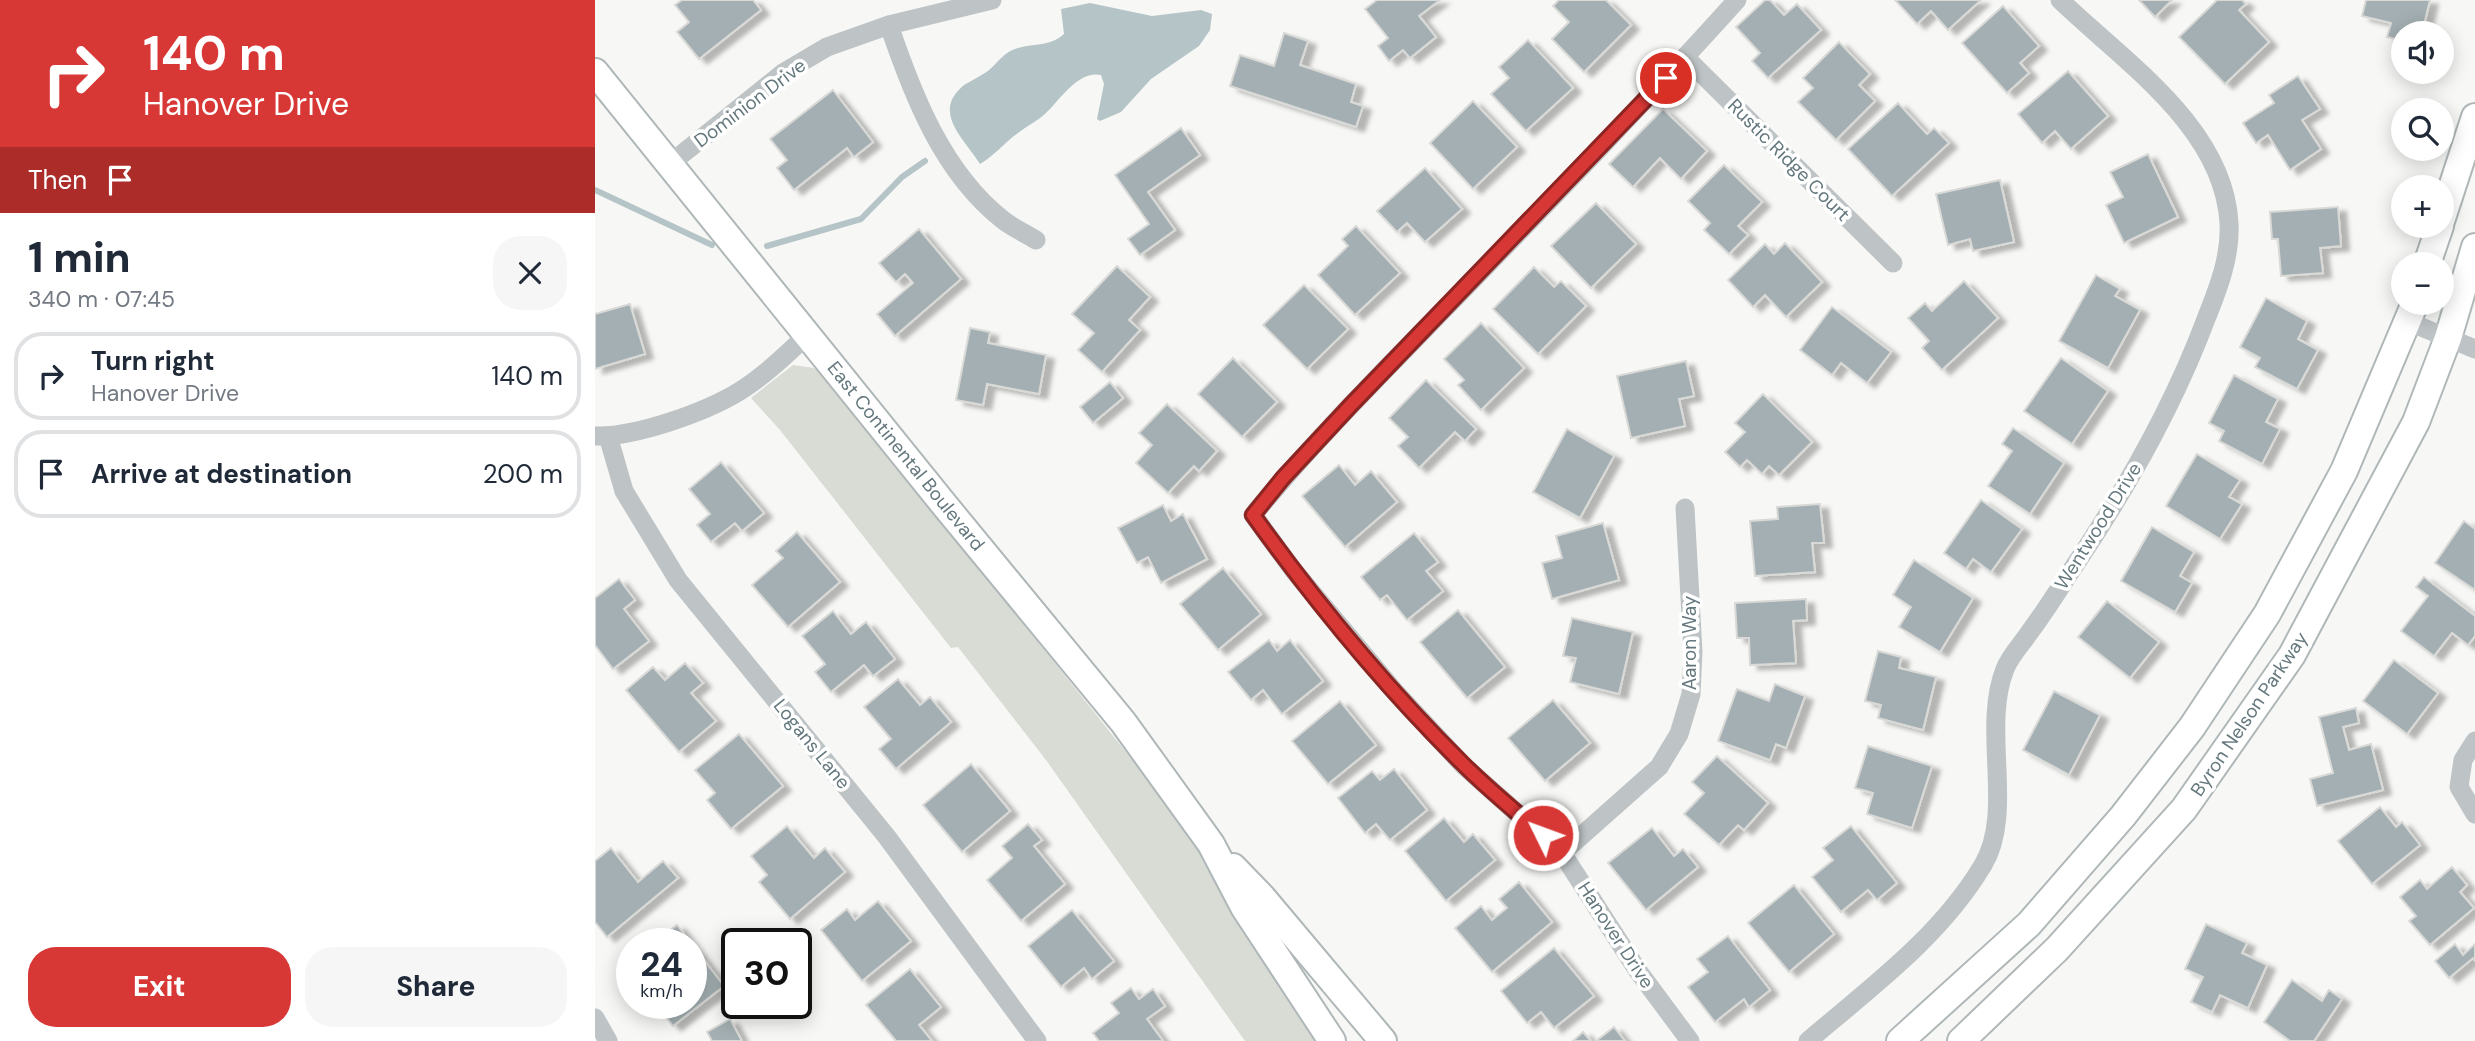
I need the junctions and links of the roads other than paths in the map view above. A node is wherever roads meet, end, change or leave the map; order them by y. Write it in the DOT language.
graph roads {
  1 [pos="992,0"];
  2 [pos="1737,0"];
  3 [pos="2060,0"];
  4 [pos="889,25"];
  5 [pos="1685,57"];
  6 [pos="595,72"];
  7 [pos="2475,117"];
  8 [pos="671,163"];
  9 [pos="2454,181"];
  10 [pos="1036,240"];
  11 [pos="2475,247"];
  12 [pos="1893,263"];
  13 [pos="2411,315"];
  14 [pos="2416,315"];
  15 [pos="807,335"];
  16 [pos="2448,338"];
  17 [pos="2475,349"];
  18 [pos="602,436"];
  19 [pos="1685,508"];
  20 [pos="2475,741"];
  21 [pos="2475,814"];
  22 [pos="1211,844"];
  23 [pos="1562,853"];
  24 [pos="595,1018"];
  25 [pos="608,1041"];
  26 [pos="1037,1041"];
  27 [pos="1332,1041"];
  28 [pos="1383,1041"];
  29 [pos="1690,1041"];
  30 [pos="1808,1041"];
  31 [pos="1900,1041"];
  32 [pos="1961,1041"];
  1 -- 4 [label="street, Dominion Drive"];
  2 -- 5 [label="street, Hanover Drive"];
  3 -- 30 [label="street, Wentwood Drive"];
  4 -- 8 [label="street, Dominion Drive"];
  4 -- 10 [label="street"];
  5 -- 12 [label="street, Rustic Ridge Court"];
  5 -- 23 [label="street, Hanover Drive"];
  6 -- 8 [label="street, East Continental Boulevard"];
  7 -- 9 [label="street"];
  8 -- 15 [label="street, East Continental Boulevard"];
  11 -- 16 [label="street, Byron Nelson Parkway"];
  13 -- 31 [label="street, Byron Nelson Parkway"];
  14 -- 16 [label="street"];
  15 -- 18 [label="street"];
  15 -- 22 [label="street, East Continental Boulevard"];
  16 -- 17 [label="street"];
  16 -- 32 [label="street, Byron Nelson Parkway"];
  18 -- 26 [label="street, Logans Lane"];
  19 -- 23 [label="street, Aaron Way"];
  20 -- 21 [label="street"];
  22 -- 27 [label="street, East Continental Boulevard"];
  22 -- 28 [label="street, East Continental Boulevard"];
  23 -- 29 [label="street, Hanover Drive"];
  24 -- 25 [label="street"];
}
